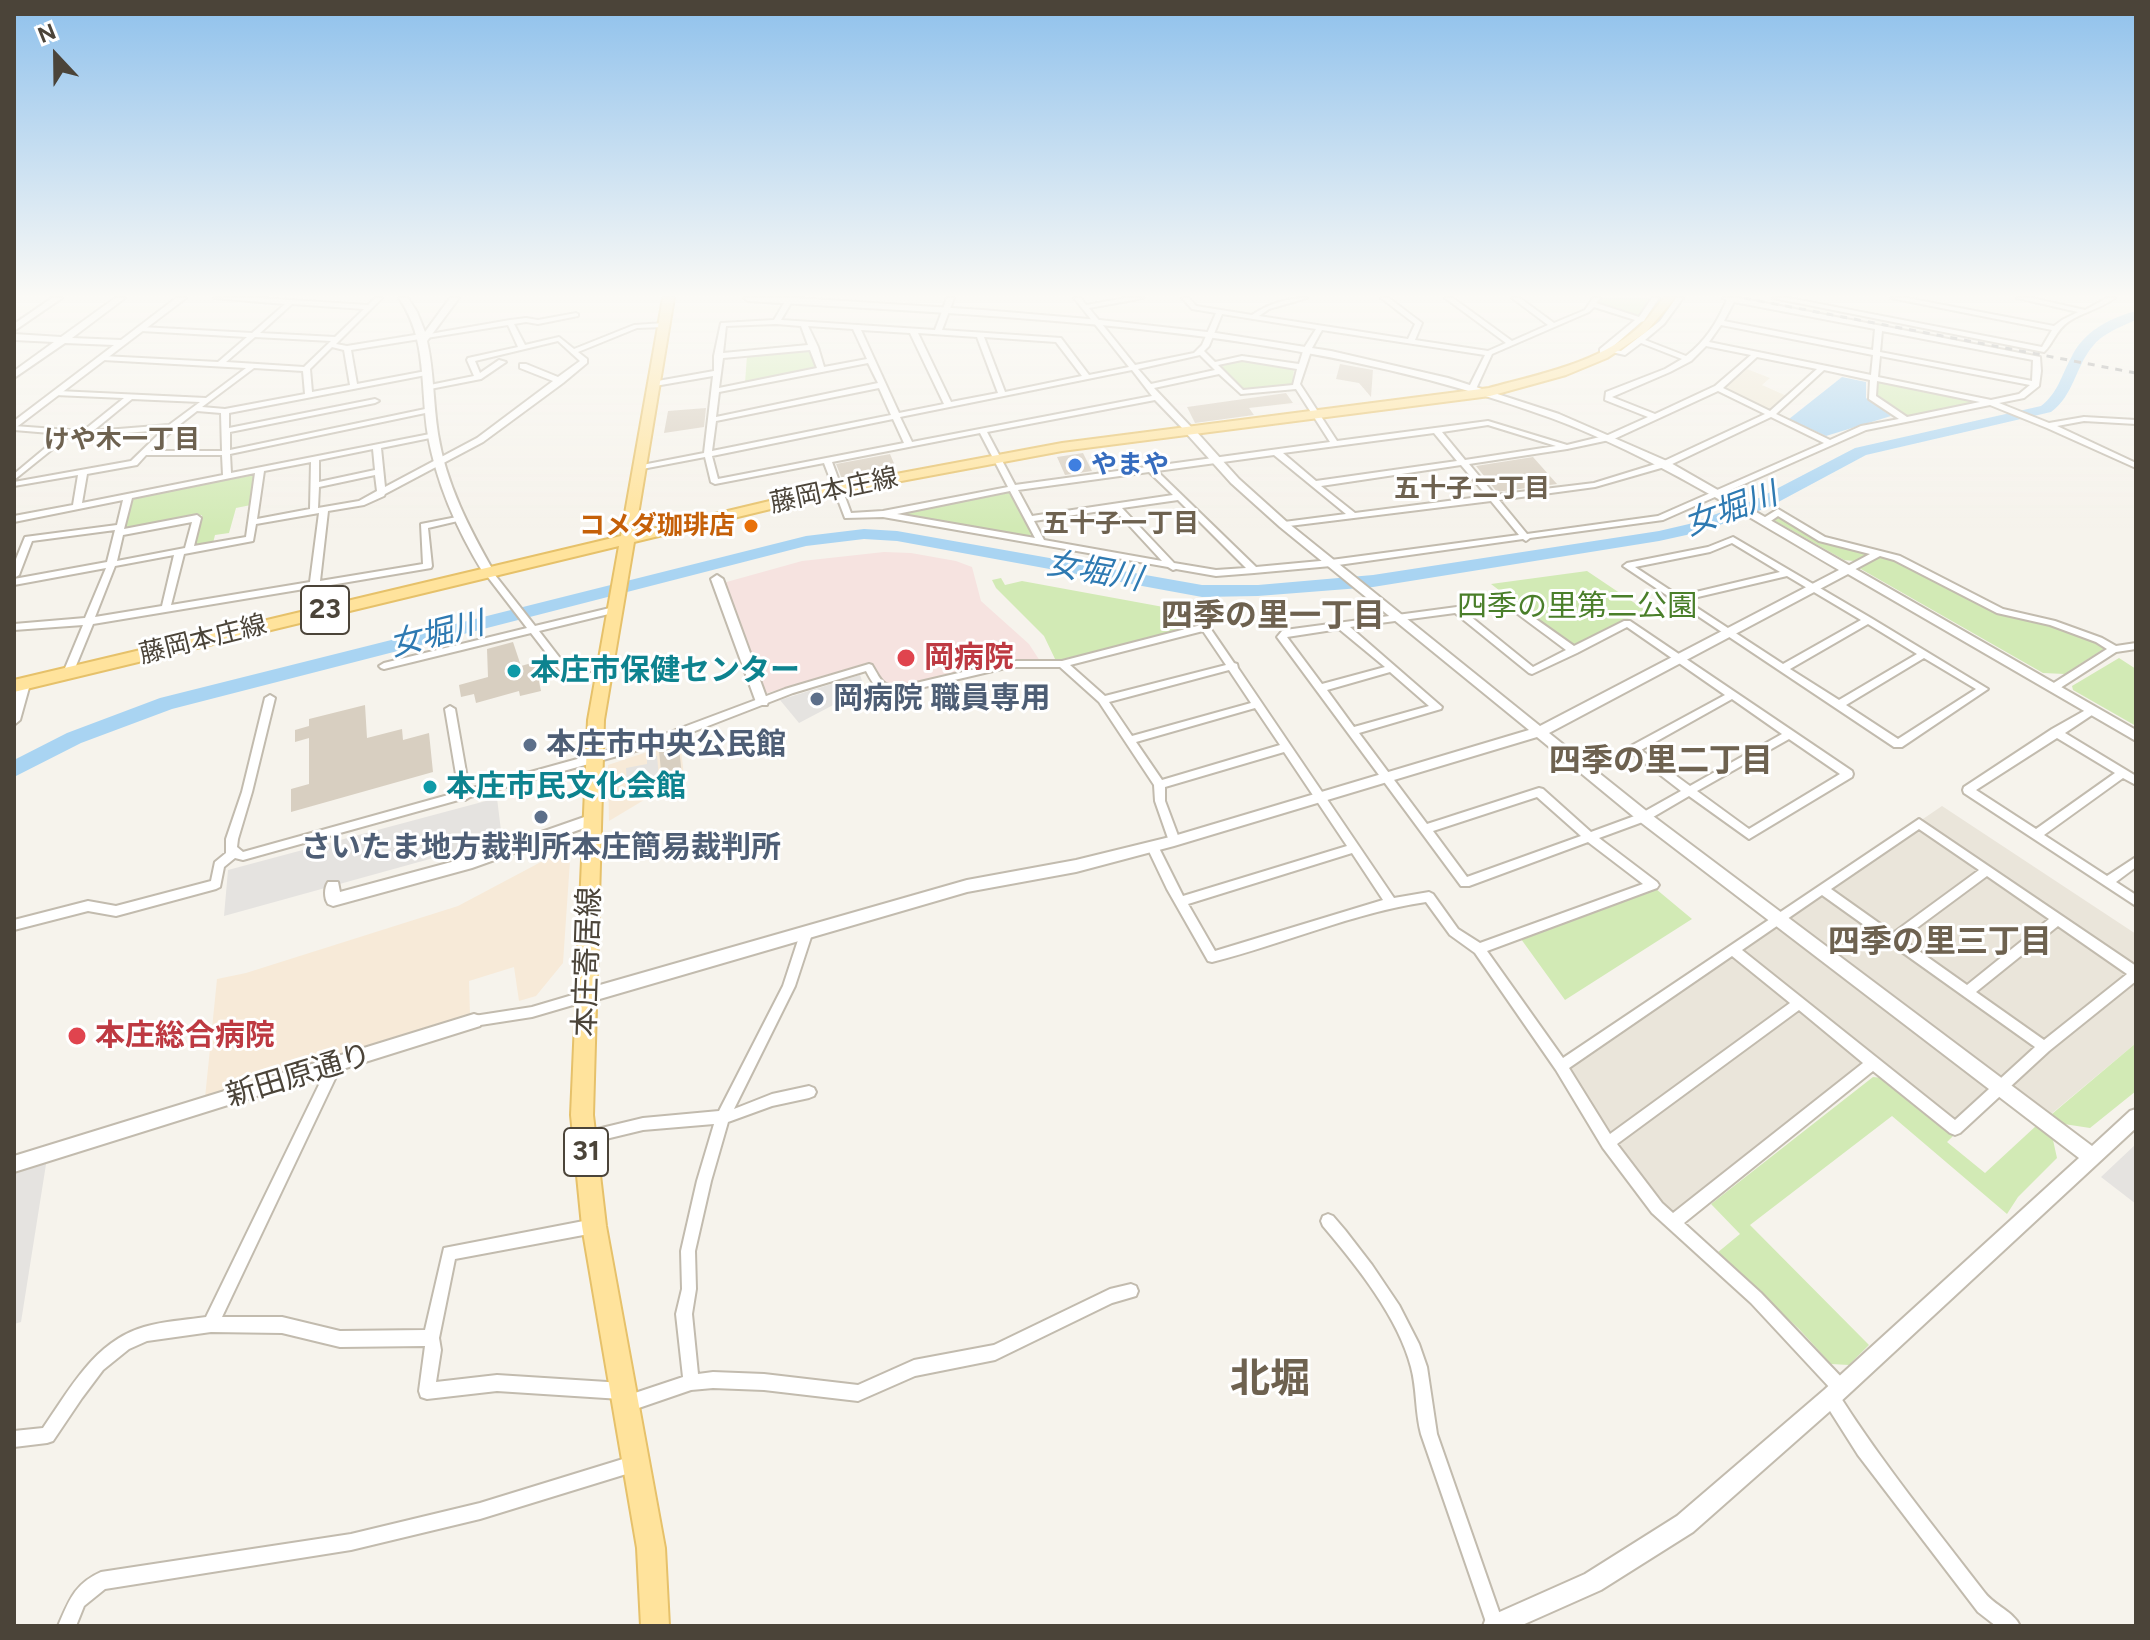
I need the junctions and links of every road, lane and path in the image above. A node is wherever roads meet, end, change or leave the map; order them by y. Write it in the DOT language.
graph roads {
  1 [pos="82,375"];
  2 [pos="241,375"];
  3 [pos="307,375"];
  4 [pos="352,375"];
  5 [pos="417,375"];
  6 [pos="426,375"];
  7 [pos="482,375"];
  8 [pos="544,375"];
  9 [pos="568,375"];
  10 [pos="656,375"];
  11 [pos="707,375"];
  12 [pos="716,375"];
  13 [pos="798,375"];
  14 [pos="876,375"];
  15 [pos="934,375"];
  16 [pos="995,375"];
  17 [pos="1085,375"];
  18 [pos="1108,375"];
  19 [pos="1139,375"];
  20 [pos="1205,375"];
  21 [pos="1224,375"];
  22 [pos="1299,375"];
  23 [pos="1428,375"];
  24 [pos="1479,375"];
  25 [pos="1553,375"];
  26 [pos="1659,375"];
  27 [pos="1733,375"];
  28 [pos="1815,375"];
  29 [pos="1856,375"];
  30 [pos="1874,375"];
  31 [pos="1987,375"];
  32 [pos="2036,375"];
  33 [pos="478,377"];
  34 [pos="1088,378"];
  35 [pos="1874,378"];
  36 [pos="560,381"];
  37 [pos="376,382"];
  38 [pos="655,384"];
  39 [pos="2036,384"];
  40 [pos="881,385"];
  41 [pos="354,386"];
  42 [pos="1149,387"];
  43 [pos="1296,387"];
  44 [pos="1473,387"];
  45 [pos="428,388"];
  46 [pos="1718,388"];
  47 [pos="714,391"];
  48 [pos="1490,392"];
  49 [pos="58,393"];
  50 [pos="1002,394"];
  51 [pos="309,395"];
  52 [pos="131,396"];
  53 [pos="1157,397"];
  54 [pos="207,400"];
  55 [pos="375,401"];
  56 [pos="1990,402"];
  57 [pos="949,406"];
  58 [pos="195,409"];
  59 [pos="430,410"];
  60 [pos="225,411"];
  61 [pos="1771,414"];
  62 [pos="1317,415"];
  63 [pos="895,417"];
  64 [pos="1655,417"];
  65 [pos="1905,419"];
  66 [pos="711,420"];
  67 [pos="374,422"];
  68 [pos="2136,422"];
  69 [pos="2047,424"];
  70 [pos="14,427"];
  71 [pos="171,427"];
  72 [pos="1436,430"];
  73 [pos="225,431"];
  74 [pos="983,431"];
  75 [pos="1190,431"];
  76 [pos="69,432"];
  77 [pos="86,433"];
  78 [pos="432,435"];
  79 [pos="1611,437"];
  80 [pos="1828,442"];
  81 [pos="1334,443"];
  82 [pos="909,445"];
  83 [pos="377,446"];
  84 [pos="1567,447"];
  85 [pos="1275,451"];
  86 [pos="145,453"];
  87 [pos="226,453"];
  88 [pos="708,455"];
  89 [pos="998,457"];
  90 [pos="315,458"];
  91 [pos="1214,458"];
  92 [pos="827,460"];
  93 [pos="1463,462"];
  94 [pos="440,463"];
  95 [pos="1665,464"];
  96 [pos="2136,466"];
  97 [pos="640,468"];
  98 [pos="1150,468"];
  99 [pos="260,469"];
  100 [pos="83,472"];
  101 [pos="378,472"];
  102 [pos="227,476"];
  103 [pos="14,481"];
  104 [pos="1315,484"];
  105 [pos="315,485"];
  106 [pos="1013,488"];
  107 [pos="837,489"];
  108 [pos="381,494"];
  109 [pos="1718,494"];
  110 [pos="128,496"];
  111 [pos="1179,497"];
  112 [pos="1494,499"];
  113 [pos="77,506"];
  114 [pos="1116,506"];
  115 [pos="319,511"];
  116 [pos="883,514"];
  117 [pos="1353,516"];
  118 [pos="459,518"];
  119 [pos="14,519"];
  120 [pos="1029,519"];
  121 [pos="1763,520"];
  122 [pos="253,522"];
  123 [pos="1284,525"];
  124 [pos="120,530"];
  125 [pos="627,538"];
  126 [pos="1526,538"];
  127 [pos="1040,540"];
  128 [pos="184,550"];
  129 [pos="1879,553"];
  130 [pos="112,564"];
  131 [pos="1332,564"];
  132 [pos="1173,567"];
  133 [pos="1254,570"];
  134 [pos="1847,570"];
  135 [pos="488,572"];
  136 [pos="1788,573"];
  137 [pos="14,575"];
  138 [pos="717,579"];
  139 [pos="14,582"];
  140 [pos="313,585"];
  141 [pos="1814,588"];
  142 [pos="1678,599"];
  143 [pos="166,608"];
  144 [pos="614,609"];
  145 [pos="1458,611"];
  146 [pos="311,614"];
  147 [pos="1400,619"];
  148 [pos="1868,620"];
  149 [pos="90,621"];
  150 [pos="1342,626"];
  151 [pos="14,627"];
  152 [pos="533,627"];
  153 [pos="1727,633"];
  154 [pos="2136,646"];
  155 [pos="2114,649"];
  156 [pos="1574,651"];
  157 [pos="1924,654"];
  158 [pos="1680,658"];
  159 [pos="1059,664"];
  160 [pos="384,666"];
  161 [pos="1234,666"];
  162 [pos="1391,669"];
  163 [pos="1782,669"];
  164 [pos="68,673"];
  165 [pos="591,676"];
  166 [pos="19,685"];
  167 [pos="1321,688"];
  168 [pos="2053,688"];
  169 [pos="1732,695"];
  170 [pos="270,698"];
  171 [pos="1103,700"];
  172 [pos="762,702"];
  173 [pos="1258,704"];
  174 [pos="1838,705"];
  175 [pos="450,709"];
  176 [pos="2091,711"];
  177 [pos="14,720"];
  178 [pos="1352,731"];
  179 [pos="1539,732"];
  180 [pos="2056,732"];
  181 [pos="1789,734"];
  182 [pos="2136,736"];
  183 [pos="1130,740"];
  184 [pos="1287,747"];
  185 [pos="593,760"];
  186 [pos="2122,773"];
  187 [pos="1386,776"];
  188 [pos="2136,781"];
  189 [pos="1159,785"];
  190 [pos="1691,792"];
  191 [pos="464,793"];
  192 [pos="1320,796"];
  193 [pos="1644,817"];
  194 [pos="593,819"];
  195 [pos="1426,829"];
  196 [pos="2036,835"];
  197 [pos="1591,838"];
  198 [pos="1174,841"];
  199 [pos="1153,847"];
  200 [pos="1354,848"];
  201 [pos="231,853"];
  202 [pos="2136,861"];
  203 [pos="1987,870"];
  204 [pos="2107,882"];
  205 [pos="333,886"];
  206 [pos="1823,889"];
  207 [pos="1390,901"];
  208 [pos="2136,901"];
  209 [pos="1180,902"];
  210 [pos="1782,919"];
  211 [pos="2058,919"];
  212 [pos="14,925"];
  213 [pos="806,934"];
  214 [pos="1893,939"];
  215 [pos="1479,949"];
  216 [pos="1733,950"];
  217 [pos="2136,974"];
  218 [pos="1967,992"];
  219 [pos="586,996"];
  220 [pos="1799,1003"];
  221 [pos="474,1021"];
  222 [pos="2044,1047"];
  223 [pos="1873,1063"];
  224 [pos="336,1064"];
  225 [pos="1561,1066"];
  226 [pos="2000,1086"];
  227 [pos="809,1092"];
  228 [pos="723,1117"];
  229 [pos="2136,1117"];
  230 [pos="585,1138"];
  231 [pos="1608,1143"];
  232 [pos="2092,1157"];
  233 [pos="14,1164"];
  234 [pos="1328,1221"];
  235 [pos="1672,1223"];
  236 [pos="594,1226"];
  237 [pos="1131,1291"];
  238 [pos="211,1324"];
  239 [pos="431,1338"];
  240 [pos="691,1382"];
  241 [pos="1835,1392"];
  242 [pos="625,1398"];
  243 [pos="14,1439"];
  244 [pos="637,1463"];
  245 [pos="1498,1625"];
  246 [pos="67,1626"];
  247 [pos="655,1626"];
  248 [pos="2011,1626"];
  1 -- 49 [label="street"];
  2 -- 54 [label="street"];
  3 -- 51 [label="street"];
  4 -- 41 [label="street"];
  5 -- 37 [label="street"];
  6 -- 45 [label="street"];
  7 -- 33 [label="street"];
  8 -- 36 [label="street"];
  9 -- 36 [label="street"];
  10 -- 38 [label="main road, 本庄寄居線 / 31"];
  11 -- 38 [label="street"];
  12 -- 47 [label="street"];
  13 -- 47 [label="street"];
  14 -- 40 [label="street"];
  15 -- 57 [label="street"];
  16 -- 50 [label="street"];
  17 -- 34 [label="street"];
  18 -- 34 [label="street"];
  19 -- 42 [label="street"];
  20 -- 42 [label="street"];
  21 -- 43 [label="street"];
  22 -- 43 [label="street"];
  23 -- 44 [label="street"];
  24 -- 44 [label="street"];
  25 -- 48 [label="main road, 藤岡本庄線 / 23"];
  26 -- 64 [label="street"];
  27 -- 46 [label="street"];
  28 -- 61 [label="street"];
  29 -- 35 [label="street"];
  30 -- 35 [label="street"];
  31 -- 39 [label="street"];
  32 -- 39 [label="street"];
  33 -- 45 [label="street"];
  34 -- 50 [label="street"];
  35 -- 56 [label="street"];
  35 -- 65 [label="street"];
  36 -- 94 [label="street"];
  37 -- 41 [label="street"];
  37 -- 55 [label="street"];
  38 -- 97 [label="main road, 本庄寄居線 / 31"];
  39 -- 56 [label="street"];
  40 -- 63 [label="street"];
  40 -- 66 [label="street"];
  41 -- 51 [label="street"];
  42 -- 53 [label="street"];
  43 -- 62 [label="street"];
  44 -- 48 [label="street"];
  45 -- 59 [label="street"];
  46 -- 61 [label="street"];
  46 -- 64 [label="street"];
  47 -- 66 [label="street"];
  48 -- 62 [label="main road, 藤岡本庄線 / 23"];
  48 -- 79 [label="street"];
  49 -- 52 [label="street"];
  49 -- 70 [label="street"];
  50 -- 57 [label="street"];
  51 -- 60 [label="street"];
  52 -- 54 [label="street"];
  52 -- 77 [label="street"];
  53 -- 74 [label="street"];
  53 -- 75 [label="street"];
  54 -- 58 [label="street"];
  55 -- 67 [label="street"];
  55 -- 73 [label="street"];
  56 -- 65 [label="street"];
  56 -- 69 [label="street"];
  57 -- 63 [label="street"];
  58 -- 60 [label="street"];
  58 -- 71 [label="street"];
  59 -- 67 [label="street"];
  59 -- 78 [label="street"];
  60 -- 73 [label="street"];
  61 -- 80 [label="street"];
  61 -- 95 [label="street"];
  62 -- 75 [label="main road, 藤岡本庄線 / 23"];
  62 -- 81 [label="street"];
  63 -- 82 [label="street"];
  63 -- 88 [label="street"];
  64 -- 79 [label="street"];
  65 -- 80 [label="street"];
  66 -- 88 [label="street"];
  67 -- 87 [label="street"];
  68 -- 69 [label="street"];
  69 -- 96 [label="street"];
  70 -- 76 [label="street"];
  71 -- 77 [label="street"];
  71 -- 86 [label="street"];
  72 -- 81 [label="street"];
  72 -- 84 [label="street"];
  72 -- 93 [label="street"];
  73 -- 87 [label="street"];
  74 -- 82 [label="street"];
  74 -- 89 [label="street"];
  75 -- 89 [label="main road, 藤岡本庄線 / 23"];
  75 -- 91 [label="street"];
  76 -- 77 [label="street"];
  76 -- 103 [label="street"];
  78 -- 83 [label="street"];
  78 -- 94 [label="street"];
  79 -- 84 [label="street"];
  79 -- 95 [label="street"];
  80 -- 109 [label="street"];
  81 -- 85 [label="street"];
  82 -- 92 [label="street"];
  83 -- 90 [label="street"];
  83 -- 101 [label="street"];
  84 -- 93 [label="street"];
  85 -- 91 [label="street"];
  85 -- 104 [label="street"];
  86 -- 87 [label="street"];
  86 -- 100 [label="street"];
  87 -- 102 [label="street"];
  88 -- 92 [label="street"];
  88 -- 97 [label="street"];
  89 -- 106 [label="street"];
  89 -- 107 [label="main road, 藤岡本庄線 / 23"];
  90 -- 99 [label="street"];
  90 -- 105 [label="street"];
  91 -- 98 [label="street"];
  91 -- 123 [label="street"];
  92 -- 107 [label="street"];
  93 -- 104 [label="street"];
  93 -- 112 [label="street"];
  94 -- 108 [label="street"];
  94 -- 118 [label="street"];
  95 -- 109 [label="street"];
  95 -- 112 [label="street"];
  97 -- 125 [label="main road, 本庄寄居線 / 31"];
  98 -- 106 [label="street"];
  98 -- 111 [label="street"];
  99 -- 102 [label="street"];
  99 -- 122 [label="street"];
  100 -- 103 [label="street"];
  100 -- 113 [label="street"];
  101 -- 105 [label="street"];
  101 -- 108 [label="street"];
  102 -- 110 [label="street"];
  104 -- 117 [label="street"];
  105 -- 115 [label="street"];
  106 -- 116 [label="street"];
  106 -- 120 [label="street"];
  107 -- 116 [label="street"];
  107 -- 125 [label="main road, 藤岡本庄線 / 23"];
  108 -- 115 [label="street"];
  109 -- 121 [label="street"];
  109 -- 126 [label="street"];
  110 -- 113 [label="street"];
  110 -- 124 [label="street"];
  111 -- 114 [label="street"];
  111 -- 133 [label="street"];
  112 -- 117 [label="street"];
  112 -- 126 [label="street"];
  113 -- 119 [label="street"];
  114 -- 120 [label="street"];
  114 -- 132 [label="street"];
  115 -- 122 [label="street"];
  115 -- 140 [label="street"];
  116 -- 127 [label="street"];
  117 -- 123 [label="street"];
  118 -- 135 [label="street"];
  118 -- 140 [label="street"];
  120 -- 127 [label="street"];
  121 -- 129 [label="street"];
  121 -- 134 [label="street"];
  122 -- 128 [label="street"];
  123 -- 131 [label="street"];
  124 -- 128 [label="street"];
  124 -- 130 [label="street"];
  124 -- 137 [label="street"];
  125 -- 135 [label="main road, 藤岡本庄線 / 23"];
  125 -- 144 [label="main road, 本庄寄居線 / 31"];
  126 -- 131 [label="street"];
  127 -- 132 [label="street"];
  128 -- 130 [label="street"];
  128 -- 143 [label="street"];
  129 -- 134 [label="street"];
  129 -- 155 [label="street"];
  130 -- 139 [label="street"];
  130 -- 149 [label="street"];
  131 -- 133 [label="street"];
  131 -- 147 [label="street"];
  132 -- 133 [label="street"];
  134 -- 141 [label="street"];
  134 -- 168 [label="street"];
  135 -- 146 [label="main road, 藤岡本庄線 / 23"];
  135 -- 152 [label="street"];
  136 -- 141 [label="street"];
  136 -- 142 [label="street"];
  136 -- 142 [label="street"];
  138 -- 172 [label="street"];
  140 -- 143 [label="street"];
  140 -- 146 [label="street"];
  141 -- 148 [label="street"];
  141 -- 153 [label="street"];
  142 -- 153 [label="street"];
  143 -- 149 [label="street"];
  144 -- 152 [label="street"];
  144 -- 185 [label="main road, 本庄寄居線 / 31"];
  145 -- 147 [label="street"];
  145 -- 156 [label="street"];
  145 -- 156 [label="street"];
  146 -- 164 [label="main road, 藤岡本庄線 / 23"];
  147 -- 150 [label="street"];
  147 -- 179 [label="street"];
  148 -- 157 [label="street"];
  148 -- 163 [label="street"];
  149 -- 151 [label="street"];
  149 -- 164 [label="street"];
  150 -- 162 [label="street"];
  150 -- 167 [label="street"];
  152 -- 160 [label="street"];
  152 -- 165 [label="street"];
  153 -- 158 [label="street"];
  153 -- 163 [label="street"];
  154 -- 155 [label="street"];
  155 -- 168 [label="street"];
  156 -- 158 [label="street"];
  157 -- 174 [label="street"];
  157 -- 174 [label="street"];
  158 -- 169 [label="street"];
  158 -- 179 [label="street"];
  159 -- 161 [label="street"];
  159 -- 171 [label="street"];
  159 -- 172 [label="street"];
  161 -- 171 [label="street"];
  161 -- 173 [label="street"];
  162 -- 167 [label="street"];
  162 -- 178 [label="street"];
  163 -- 174 [label="street"];
  164 -- 166 [label="main road, 藤岡本庄線 / 23"];
  166 -- 177 [label="street"];
  167 -- 178 [label="street"];
  168 -- 176 [label="street"];
  169 -- 181 [label="street"];
  169 -- 190 [label="street"];
  170 -- 201 [label="street"];
  171 -- 183 [label="street"];
  172 -- 185 [label="street"];
  173 -- 183 [label="street"];
  173 -- 184 [label="street"];
  175 -- 191 [label="street"];
  176 -- 180 [label="street"];
  176 -- 182 [label="street"];
  178 -- 187 [label="street"];
  179 -- 187 [label="street"];
  179 -- 193 [label="street"];
  180 -- 186 [label="street"];
  180 -- 196 [label="street"];
  181 -- 190 [label="street"];
  181 -- 190 [label="street"];
  183 -- 189 [label="street"];
  184 -- 189 [label="street"];
  184 -- 192 [label="street"];
  185 -- 191 [label="street"];
  185 -- 194 [label="main road, 本庄寄居線 / 31"];
  186 -- 188 [label="street"];
  186 -- 196 [label="street"];
  187 -- 192 [label="street"];
  187 -- 195 [label="street"];
  189 -- 198 [label="street"];
  190 -- 193 [label="street"];
  191 -- 201 [label="street"];
  192 -- 198 [label="street"];
  192 -- 200 [label="street"];
  193 -- 197 [label="street"];
  193 -- 210 [label="street"];
  194 -- 205 [label="street"];
  194 -- 219 [label="main road, 本庄寄居線 / 31"];
  195 -- 197 [label="street"];
  195 -- 197 [label="street"];
  196 -- 204 [label="street"];
  197 -- 215 [label="street"];
  198 -- 199 [label="street"];
  199 -- 209 [label="street"];
  199 -- 213 [label="street"];
  200 -- 207 [label="street"];
  200 -- 209 [label="street"];
  201 -- 212 [label="street"];
  202 -- 204 [label="street"];
  203 -- 206 [label="street"];
  203 -- 211 [label="street"];
  203 -- 214 [label="street"];
  204 -- 208 [label="street"];
  206 -- 210 [label="street"];
  206 -- 214 [label="street"];
  207 -- 209 [label="street"];
  207 -- 215 [label="street"];
  210 -- 216 [label="street"];
  210 -- 226 [label="street"];
  211 -- 217 [label="street"];
  211 -- 218 [label="street"];
  213 -- 219 [label="street"];
  213 -- 228 [label="street"];
  214 -- 218 [label="street"];
  215 -- 225 [label="street"];
  216 -- 220 [label="street"];
  216 -- 225 [label="street"];
  217 -- 222 [label="street"];
  218 -- 222 [label="street"];
  219 -- 221 [label="street, 新田原通り"];
  219 -- 230 [label="main road, 本庄寄居線 / 31"];
  220 -- 223 [label="street"];
  220 -- 231 [label="street"];
  221 -- 224 [label="street, 新田原通り"];
  222 -- 226 [label="street"];
  223 -- 226 [label="street"];
  223 -- 235 [label="street"];
  224 -- 233 [label="street, 新田原通り"];
  224 -- 238 [label="street"];
  225 -- 231 [label="street"];
  226 -- 232 [label="street"];
  227 -- 228 [label="street"];
  228 -- 230 [label="street"];
  228 -- 240 [label="street"];
  229 -- 232 [label="street"];
  230 -- 236 [label="main road, 本庄寄居線 / 31"];
  231 -- 235 [label="street"];
  232 -- 241 [label="street"];
  234 -- 245 [label="street"];
  235 -- 241 [label="street"];
  236 -- 239 [label="street"];
  236 -- 242 [label="main road, 本庄寄居線 / 31"];
  237 -- 240 [label="street"];
  238 -- 239 [label="street"];
  238 -- 243 [label="street"];
  239 -- 242 [label="street"];
  240 -- 242 [label="street"];
  241 -- 245 [label="street"];
  241 -- 248 [label="street"];
  242 -- 244 [label="main road, 本庄寄居線 / 31"];
  244 -- 246 [label="street"];
  244 -- 247 [label="main road, 本庄寄居線 / 31"];
}
